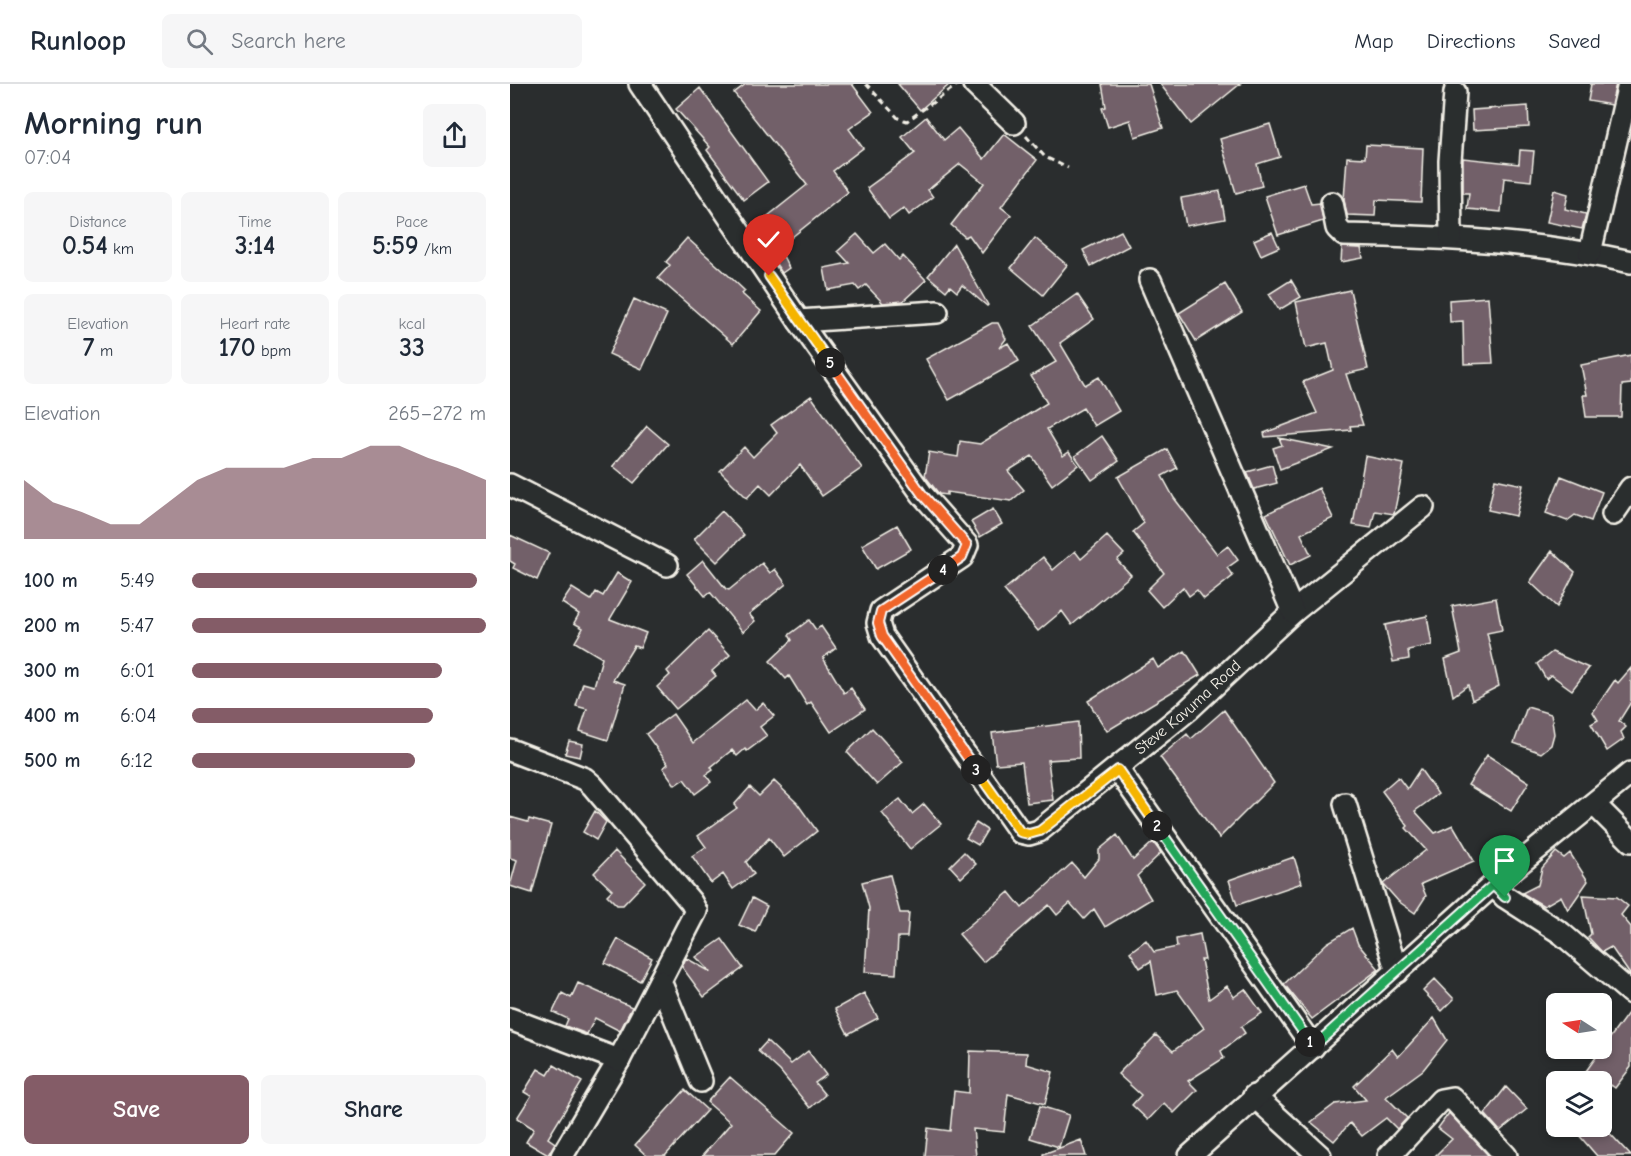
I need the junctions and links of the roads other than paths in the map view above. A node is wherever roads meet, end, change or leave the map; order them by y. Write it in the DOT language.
graph roads {
  1 [pos="640,84"];
  2 [pos="974,84"];
  3 [pos="1629,84"];
  4 [pos="1455,92"];
  5 [pos="1014,123"];
  6 [pos="1332,203"];
  7 [pos="1451,237"];
  8 [pos="1590,253"];
  9 [pos="1631,262"];
  10 [pos="1150,280"];
  11 [pos="937,312"];
  12 [pos="799,321"];
  13 [pos="510,485"];
  14 [pos="1631,488"];
  15 [pos="1423,507"];
  16 [pos="1613,514"];
  17 [pos="667,565"];
  18 [pos="1293,612"];
  19 [pos="510,750"];
  20 [pos="1118,770"];
  21 [pos="1631,773"];
  22 [pos="1345,804"];
  23 [pos="1594,804"];
  24 [pos="1631,841"];
  25 [pos="1493,885"];
  26 [pos="1397,972"];
  27 [pos="660,981"];
  28 [pos="1631,993"];
  29 [pos="510,1019"];
  30 [pos="1313,1047"];
  31 [pos="619,1060"];
  32 [pos="701,1081"];
  33 [pos="1254,1096"];
  34 [pos="562,1156"];
  35 [pos="1190,1156"];
  36 [pos="1320,1156"];
  37 [pos="1389,1156"];
  38 [pos="1506,1156"];
  1 -- 12 [label="street"];
  2 -- 5 [label="street"];
  3 -- 8 [label="street"];
  4 -- 7 [label="street"];
  6 -- 7 [label="street"];
  7 -- 8 [label="street"];
  8 -- 9 [label="street"];
  10 -- 18 [label="street"];
  11 -- 12 [label="street"];
  12 -- 20 [label="street, Steve Kavuma Road"];
  13 -- 17 [label="street"];
  14 -- 16 [label="street"];
  15 -- 18 [label="street, Steve Kavuma Road"];
  18 -- 20 [label="street, Steve Kavuma Road"];
  19 -- 27 [label="street"];
  20 -- 30 [label="street"];
  21 -- 23 [label="street"];
  22 -- 26 [label="street"];
  23 -- 24 [label="street"];
  23 -- 25 [label="street"];
  25 -- 26 [label="street"];
  25 -- 28 [label="street"];
  26 -- 30 [label="street"];
  27 -- 31 [label="street"];
  27 -- 32 [label="street"];
  29 -- 31 [label="street"];
  30 -- 33 [label="street"];
  31 -- 34 [label="street"];
  33 -- 35 [label="street"];
  33 -- 36 [label="street"];
  37 -- 38 [label="street"];
}
